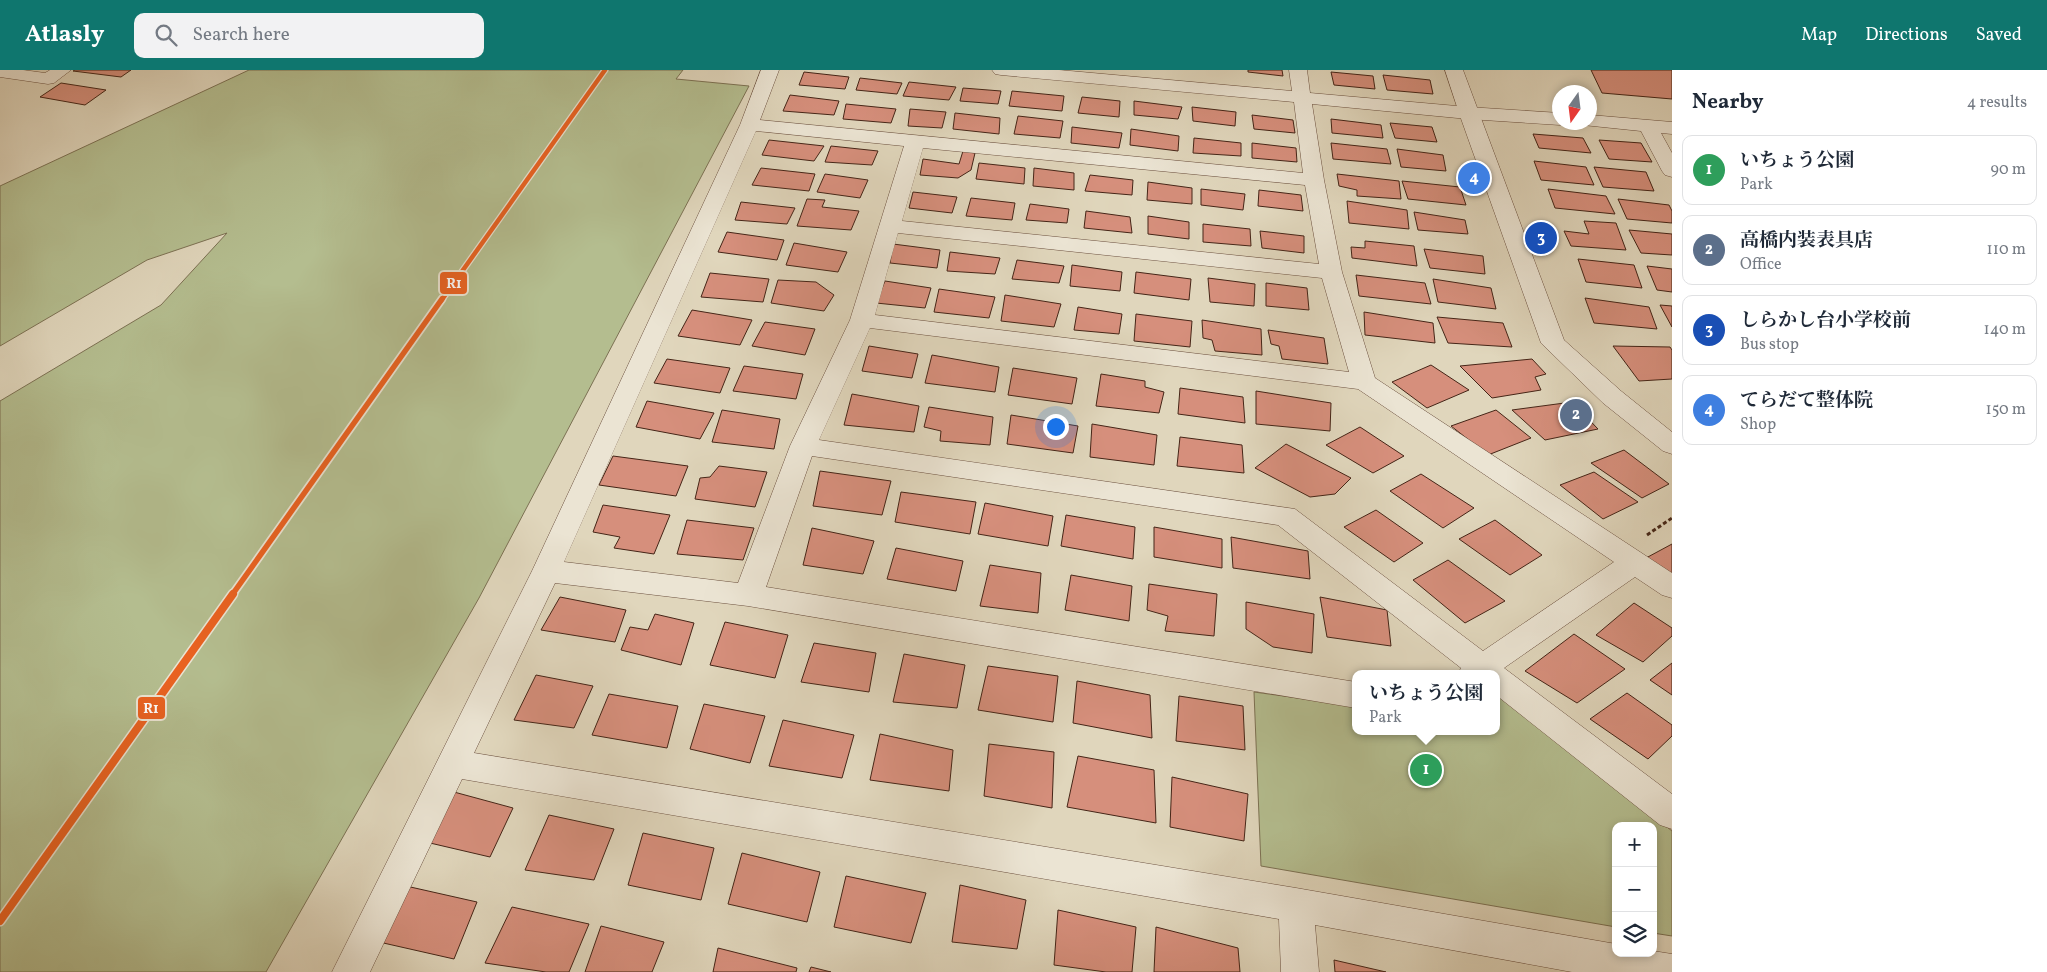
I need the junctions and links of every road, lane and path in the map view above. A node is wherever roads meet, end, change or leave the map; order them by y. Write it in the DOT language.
graph roads {
  1 [pos="62,70"];
  2 [pos="770,70"];
  3 [pos="1001,70"];
  4 [pos="1298,70"];
  5 [pos="1454,70"];
  6 [pos="0,72"];
  7 [pos="1303,97"];
  8 [pos="1468,113"];
  9 [pos="1552,119"];
  10 [pos="1597,122"];
  11 [pos="749,125"];
  12 [pos="1647,125"];
  13 [pos="1672,128"];
  14 [pos="915,142"];
  15 [pos="1672,171"];
  16 [pos="1314,180"];
  17 [pos="890,226"];
  18 [pos="1331,272"];
  19 [pos="862,320"];
  20 [pos="1364,382"];
  21 [pos="1672,445"];
  22 [pos="803,446"];
  23 [pos="1635,562"];
  24 [pos="546,571"];
  25 [pos="1672,586"];
  26 [pos="748,596"];
  27 [pos="1481,670"];
  28 [pos="1489,670"];
  29 [pos="1500,684"];
  30 [pos="1352,694"];
  31 [pos="452,764"];
  32 [pos="1672,814"];
  33 [pos="1296,904"];
  34 [pos="351,972"];
  35 [pos="1300,972"];
  36 [pos="1672,972"];
  1 -- 6 [label="street"];
  2 -- 11 [label="street"];
  3 -- 7 [label="street"];
  4 -- 7 [label="street"];
  5 -- 8 [label="street"];
  7 -- 8 [label="street"];
  7 -- 16 [label="street"];
  8 -- 9 [label="street"];
  8 -- 21 [label="street"];
  10 -- 12 [label="street"];
  11 -- 14 [label="street"];
  11 -- 24 [label="street"];
  12 -- 13 [label="street"];
  12 -- 15 [label="street"];
  14 -- 16 [label="street"];
  14 -- 17 [label="street"];
  16 -- 18 [label="street"];
  17 -- 18 [label="street"];
  17 -- 19 [label="street"];
  18 -- 20 [label="street"];
  19 -- 20 [label="street"];
  19 -- 22 [label="street"];
  20 -- 23 [label="street"];
  22 -- 26 [label="street"];
  22 -- 27 [label="street"];
  23 -- 25 [label="street"];
  23 -- 28 [label="street"];
  24 -- 26 [label="street"];
  24 -- 31 [label="street"];
  26 -- 30 [label="street"];
  29 -- 32 [label="street"];
  31 -- 33 [label="street"];
  31 -- 34 [label="street"];
  33 -- 35 [label="street"];
  33 -- 36 [label="street"];
}
